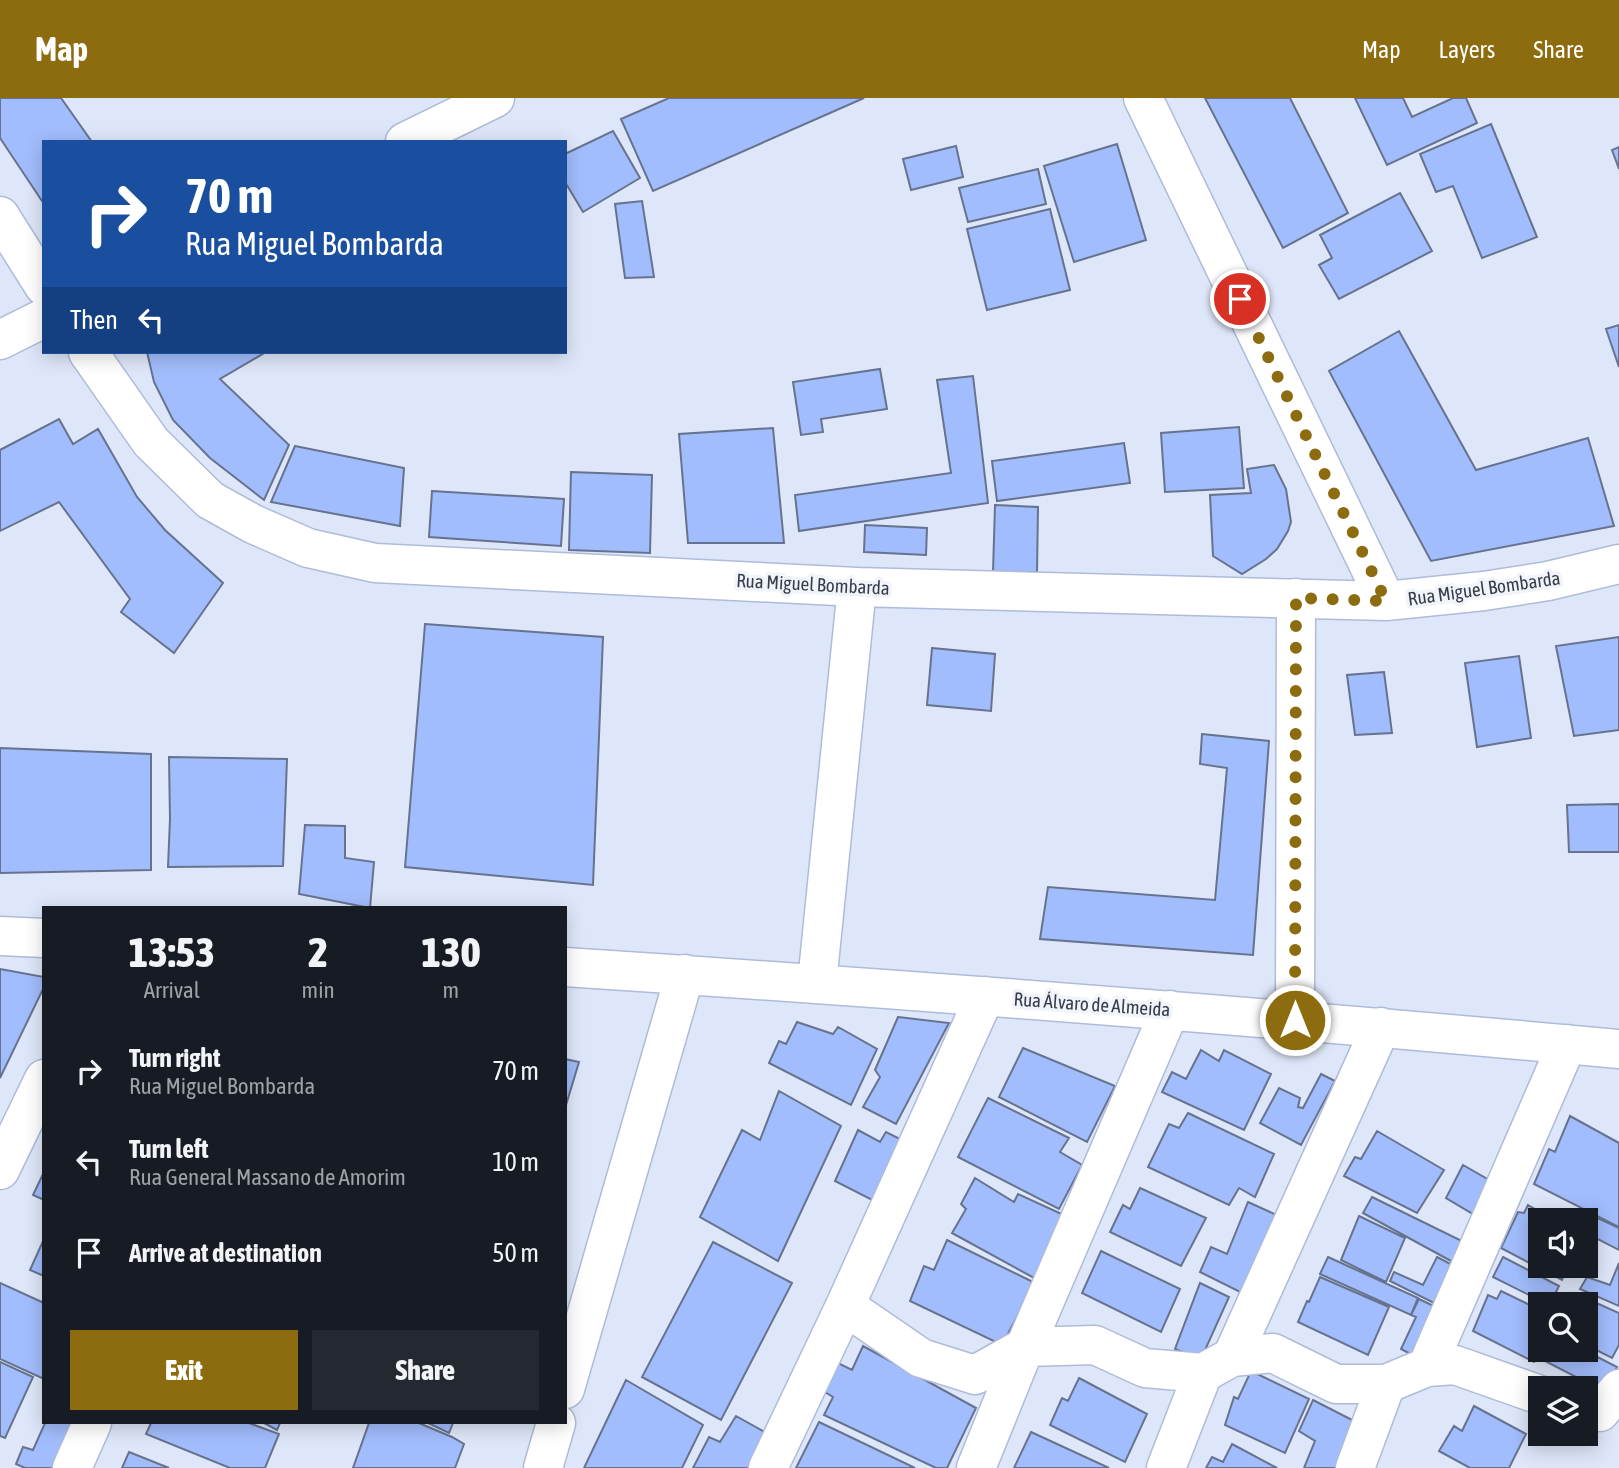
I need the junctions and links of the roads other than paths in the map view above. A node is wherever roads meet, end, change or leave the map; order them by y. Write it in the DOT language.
graph roads {
  1 [pos="495,98"];
  2 [pos="1143,98"];
  3 [pos="409,140"];
  4 [pos="0,216"];
  5 [pos="42,283"];
  6 [pos="42,319"];
  7 [pos="0,340"];
  8 [pos="89,354"];
  9 [pos="1619,564"];
  10 [pos="857,587"];
  11 [pos="1296,598"];
  12 [pos="1386,601"];
  13 [pos="0,936"];
  14 [pos="42,938"];
  15 [pos="567,967"];
  16 [pos="685,974"];
  17 [pos="817,983"];
  18 [pos="985,996"];
  19 [pos="1170,1010"];
  20 [pos="1295,1020"];
  21 [pos="1381,1027"];
  22 [pos="1567,1044"];
  23 [pos="1619,1049"];
  24 [pos="42,1083"];
  25 [pos="0,1170"];
  26 [pos="845,1307"];
  27 [pos="1025,1347"];
  28 [pos="1218,1365"];
  29 [pos="1427,1367"];
  30 [pos="567,1382"];
  31 [pos="1386,1384"];
  32 [pos="1619,1389"];
  33 [pos="1528,1391"];
  34 [pos="1598,1412"];
  35 [pos="92,1424"];
  36 [pos="555,1424"];
  37 [pos="72,1468"];
  38 [pos="542,1468"];
  39 [pos="768,1468"];
  40 [pos="976,1468"];
  41 [pos="1166,1468"];
  42 [pos="1355,1468"];
  1 -- 3 [label="street"];
  2 -- 12 [label="street"];
  4 -- 5 [label="street"];
  6 -- 7 [label="street"];
  8 -- 10 [label="street, Rua Miguel Bombarda"];
  9 -- 12 [label="street, Rua Miguel Bombarda"];
  10 -- 11 [label="street, Rua Miguel Bombarda"];
  10 -- 17 [label="street"];
  11 -- 12 [label="street, Rua Miguel Bombarda"];
  11 -- 20 [label="street"];
  13 -- 14 [label="street"];
  15 -- 16 [label="street, Rua Álvaro de Almeida"];
  16 -- 17 [label="street, Rua Álvaro de Almeida"];
  16 -- 30 [label="street"];
  17 -- 18 [label="street, Rua Álvaro de Almeida"];
  18 -- 19 [label="street, Rua Álvaro de Almeida"];
  18 -- 26 [label="street"];
  19 -- 20 [label="street, Rua Álvaro de Almeida"];
  19 -- 27 [label="street"];
  20 -- 21 [label="street, Rua Álvaro de Almeida"];
  21 -- 22 [label="street, Rua Álvaro de Almeida"];
  21 -- 28 [label="street"];
  22 -- 23 [label="street, Rua Álvaro de Almeida"];
  22 -- 29 [label="street"];
  24 -- 25 [label="street"];
  26 -- 27 [label="street"];
  26 -- 39 [label="street"];
  27 -- 28 [label="street"];
  27 -- 40 [label="street"];
  28 -- 31 [label="street"];
  28 -- 41 [label="street"];
  29 -- 31 [label="street"];
  29 -- 33 [label="street"];
  31 -- 42 [label="street"];
  32 -- 34 [label="street"];
  35 -- 37 [label="street"];
  36 -- 38 [label="street"];
}
